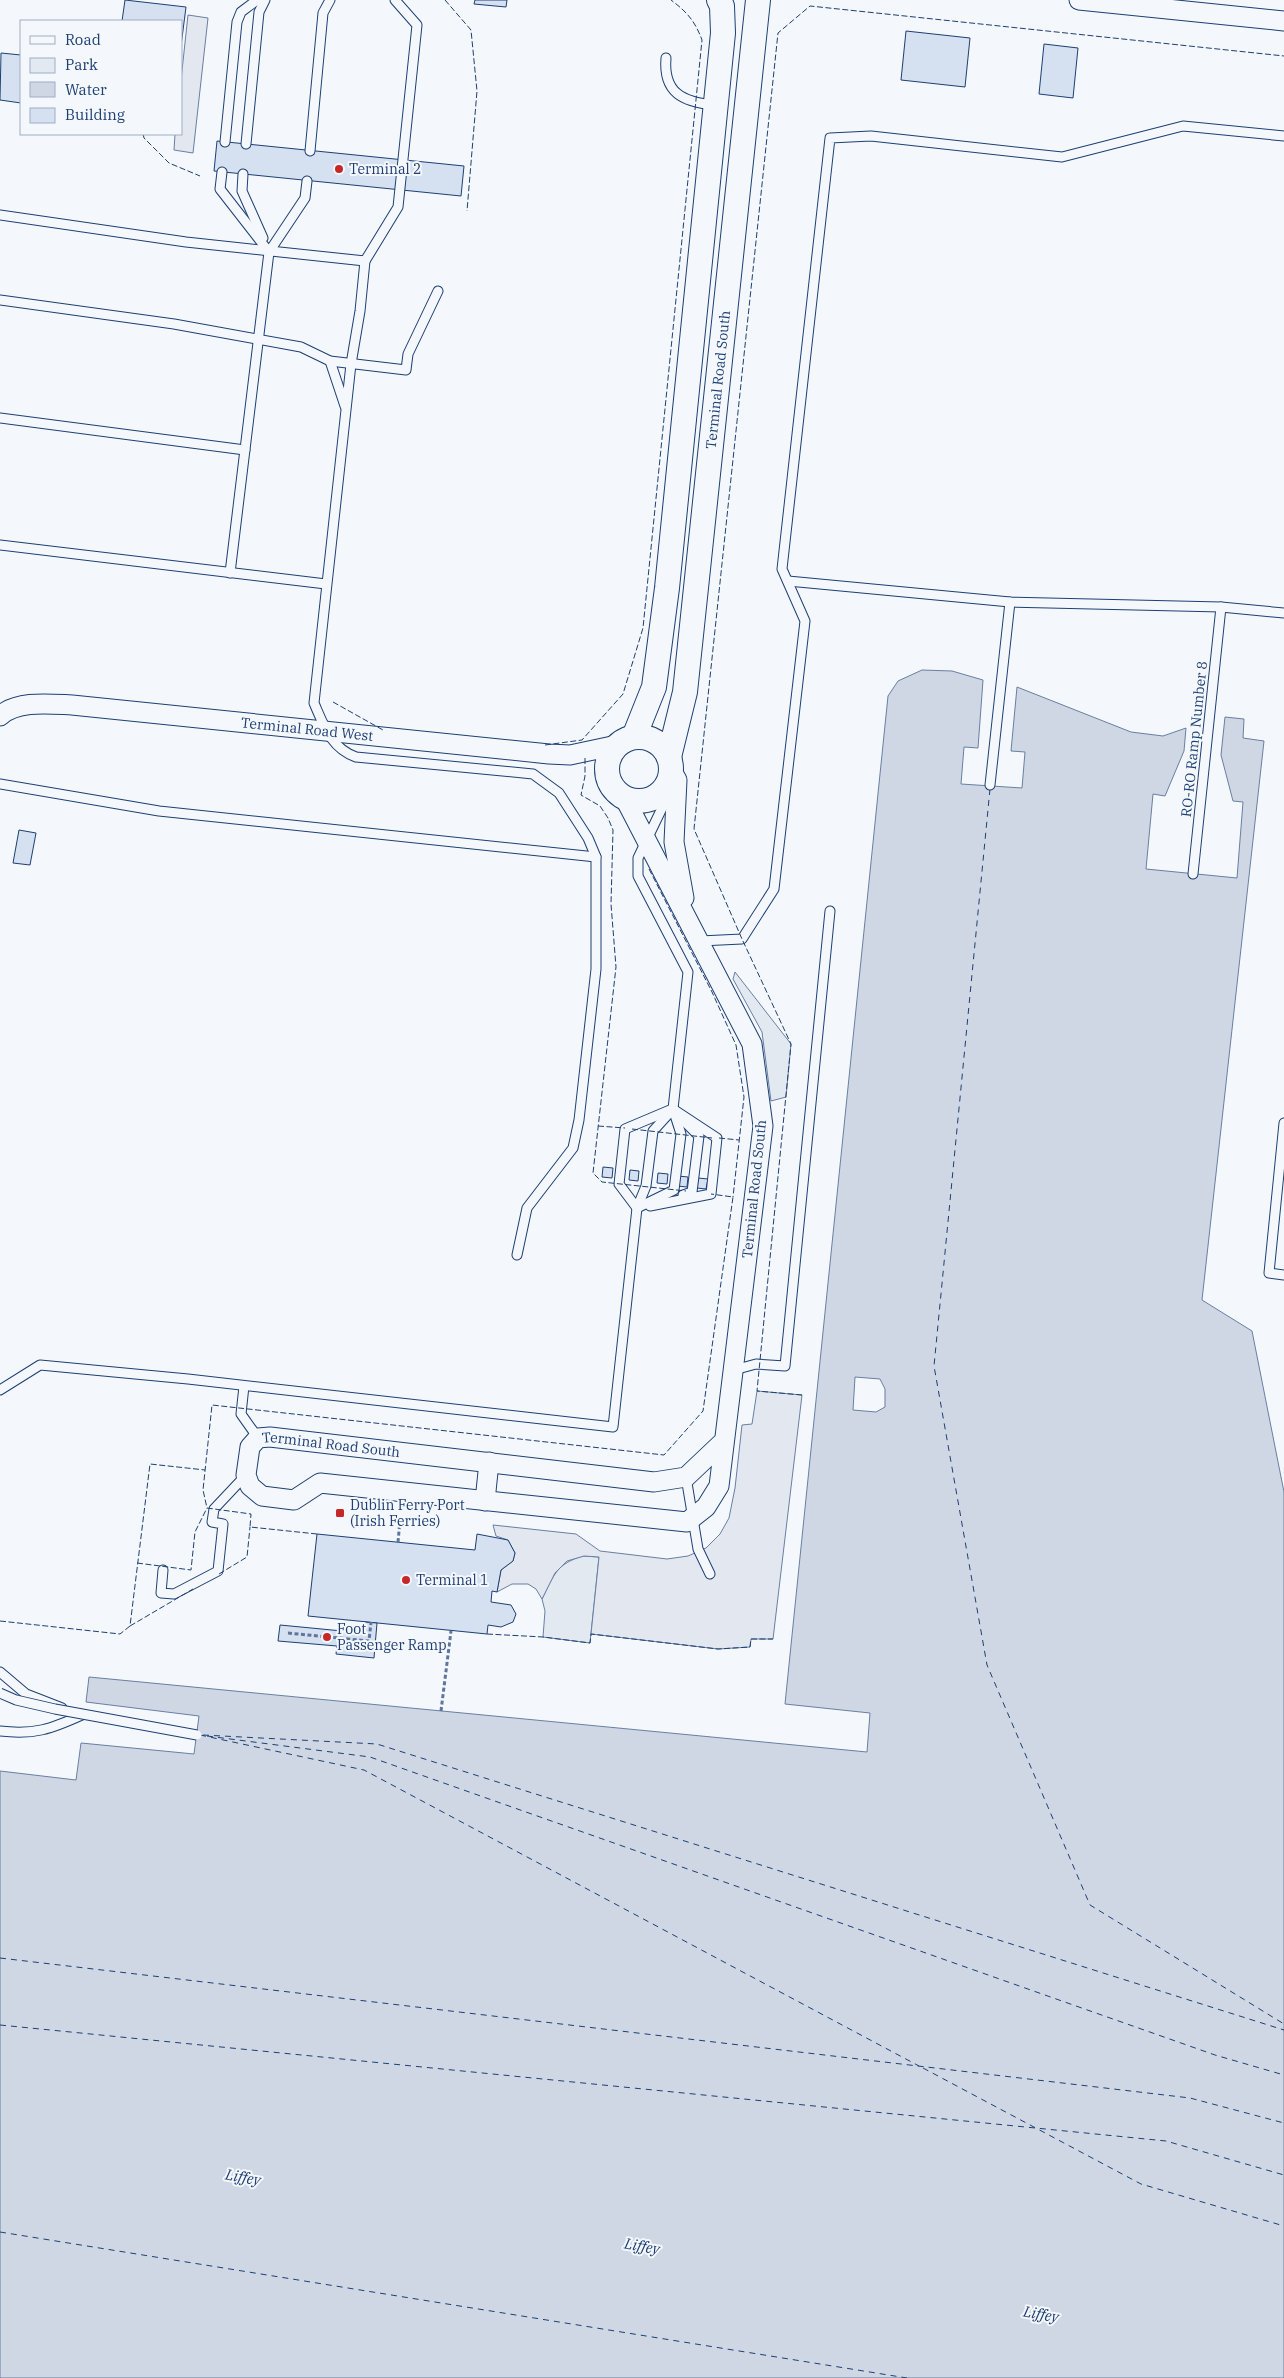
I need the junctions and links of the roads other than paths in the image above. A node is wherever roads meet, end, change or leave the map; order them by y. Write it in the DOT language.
graph roads {
  1 [pos="257,0"];
  2 [pos="265,0"];
  3 [pos="330,0"];
  4 [pos="395,0"];
  5 [pos="719,0"];
  6 [pos="758,0"];
  7 [pos="1079,0"];
  8 [pos="1284,21"];
  9 [pos="666,58"];
  10 [pos="716,106"];
  11 [pos="1284,136"];
  12 [pos="225,142"];
  13 [pos="246,144"];
  14 [pos="310,150"];
  15 [pos="222,172"];
  16 [pos="243,174"];
  17 [pos="307,181"];
  18 [pos="0,215"];
  19 [pos="269,252"];
  20 [pos="364,261"];
  21 [pos="438,291"];
  22 [pos="0,300"];
  23 [pos="259,339"];
  24 [pos="330,361"];
  25 [pos="351,364"];
  26 [pos="346,409"];
  27 [pos="0,418"];
  28 [pos="245,450"];
  29 [pos="0,545"];
  30 [pos="230,573"];
  31 [pos="788,581"];
  32 [pos="326,584"];
  33 [pos="1010,602"];
  34 [pos="1221,607"];
  35 [pos="1284,613"];
  36 [pos="0,716"];
  37 [pos="326,732"];
  38 [pos="626,741"];
  39 [pos="669,770"];
  40 [pos="0,784"];
  41 [pos="990,785"];
  42 [pos="624,797"];
  43 [pos="647,839"];
  44 [pos="596,857"];
  45 [pos="1193,874"];
  46 [pos="830,911"];
  47 [pos="688,921"];
  48 [pos="700,941"];
  49 [pos="673,1109"];
  50 [pos="1284,1122"];
  51 [pos="637,1208"];
  52 [pos="517,1255"];
  53 [pos="1284,1274"];
  54 [pos="734,1370"];
  55 [pos="244,1386"];
  56 [pos="0,1390"];
  57 [pos="258,1438"];
  58 [pos="724,1441"];
  59 [pos="489,1462"];
  60 [pos="246,1475"];
  61 [pos="686,1477"];
  62 [pos="485,1501"];
  63 [pos="692,1518"];
  64 [pos="163,1570"];
  65 [pos="710,1574"];
  66 [pos="0,1672"];
  67 [pos="0,1693"];
  68 [pos="82,1715"];
  69 [pos="0,1732"];
  1 -- 12 [label="lane"];
  2 -- 13 [label="lane"];
  3 -- 14 [label="lane"];
  4 -- 20 [label="lane"];
  5 -- 10 [label="street, Terminal Road South"];
  6 -- 39 [label="street, Terminal Road South"];
  7 -- 8 [label="street"];
  9 -- 10 [label="lane"];
  10 -- 38 [label="street, Terminal Road South"];
  11 -- 31 [label="lane"];
  15 -- 19 [label="lane"];
  16 -- 19 [label="lane"];
  17 -- 19 [label="lane"];
  18 -- 19 [label="lane"];
  19 -- 20 [label="lane"];
  19 -- 23 [label="lane"];
  20 -- 25 [label="lane"];
  21 -- 25 [label="lane"];
  22 -- 23 [label="lane"];
  23 -- 24 [label="lane"];
  23 -- 28 [label="lane"];
  24 -- 25 [label="lane"];
  24 -- 26 [label="lane"];
  25 -- 26 [label="lane"];
  26 -- 32 [label="lane"];
  27 -- 28 [label="lane"];
  28 -- 30 [label="lane"];
  29 -- 30 [label="lane"];
  30 -- 32 [label="lane"];
  31 -- 33 [label="lane"];
  31 -- 48 [label="lane"];
  32 -- 37 [label="lane"];
  33 -- 34 [label="lane"];
  33 -- 41 [label="lane"];
  34 -- 35 [label="lane"];
  34 -- 45 [label="lane, RO-RO Ramp Number 8"];
  36 -- 37 [label="street, Terminal Road West"];
  37 -- 38 [label="street, Terminal Road West"];
  37 -- 44 [label="lane"];
  38 -- 39 [label="street"];
  38 -- 42 [label="street"];
  39 -- 42 [label="street"];
  39 -- 43 [label="lane"];
  39 -- 47 [label="street, Terminal Road South"];
  40 -- 44 [label="lane"];
  42 -- 43 [label="street, Terminal Road South"];
  43 -- 47 [label="street, Terminal Road South"];
  43 -- 49 [label="lane"];
  44 -- 52 [label="lane"];
  46 -- 54 [label="lane"];
  47 -- 48 [label="street, Terminal Road South"];
  48 -- 54 [label="street, Terminal Road South"];
  49 -- 51 [label="lane"];
  49 -- 51 [label="lane"];
  49 -- 51 [label="lane"];
  49 -- 51 [label="lane"];
  49 -- 51 [label="lane"];
  50 -- 53 [label="lane"];
  51 -- 55 [label="lane"];
  54 -- 58 [label="street, Terminal Road South"];
  55 -- 56 [label="lane"];
  55 -- 57 [label="lane"];
  57 -- 59 [label="street, Terminal Road South"];
  57 -- 60 [label="street, Terminal Road South"];
  58 -- 61 [label="street"];
  58 -- 63 [label="street, Terminal Road South"];
  59 -- 61 [label="street, Terminal Road South"];
  59 -- 62 [label="street"];
  60 -- 62 [label="street"];
  60 -- 64 [label="lane"];
  61 -- 63 [label="lane"];
  62 -- 63 [label="street"];
  63 -- 65 [label="lane"];
  66 -- 68 [label="lane"];
  67 -- 68 [label="lane, bridge"];
  68 -- 69 [label="lane"];
}
